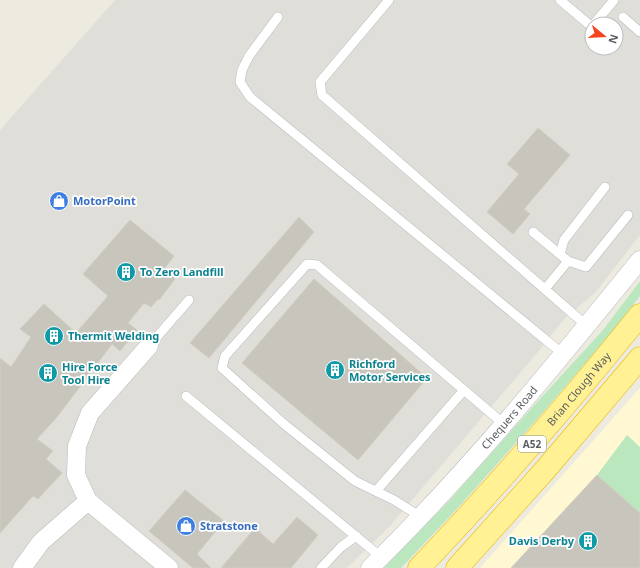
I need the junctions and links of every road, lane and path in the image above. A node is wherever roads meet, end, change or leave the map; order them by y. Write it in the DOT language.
graph roads {
  1 [pos="389,0"];
  2 [pos="560,0"];
  3 [pos="614,0"];
  4 [pos="601,16"];
  5 [pos="278,17"];
  6 [pos="624,18"];
  7 [pos="584,20"];
  8 [pos="640,32"];
  9 [pos="604,187"];
  10 [pos="628,215"];
  11 [pos="533,232"];
  12 [pos="560,254"];
  13 [pos="640,260"];
  14 [pos="568,261"];
  15 [pos="544,289"];
  16 [pos="189,300"];
  17 [pos="640,315"];
  18 [pos="587,326"];
  19 [pos="149,346"];
  20 [pos="563,354"];
  21 [pos="640,358"];
  22 [pos="464,390"];
  23 [pos="186,396"];
  24 [pos="504,424"];
  25 [pos="376,491"];
  26 [pos="88,501"];
  27 [pos="421,517"];
  28 [pos="356,536"];
  29 [pos="376,563"];
  30 [pos="22,568"];
  31 [pos="169,568"];
  32 [pos="321,568"];
  33 [pos="419,568"];
  34 [pos="457,568"];
  1 -- 15 [label="lane"];
  2 -- 7 [label="lane"];
  3 -- 4 [label="lane"];
  5 -- 20 [label="lane"];
  6 -- 8 [label="lane"];
  9 -- 12 [label="lane"];
  10 -- 14 [label="lane"];
  11 -- 12 [label="lane"];
  12 -- 14 [label="lane"];
  13 -- 18 [label="street, Chequers Road"];
  14 -- 15 [label="lane"];
  15 -- 18 [label="lane"];
  16 -- 19 [label="lane"];
  17 -- 33 [label="highway, Brian Clough Way / A52"];
  18 -- 20 [label="street, Chequers Road"];
  19 -- 26 [label="street"];
  20 -- 24 [label="street, Chequers Road"];
  21 -- 34 [label="highway, A52"];
  22 -- 24 [label="lane"];
  22 -- 25 [label="lane"];
  22 -- 25 [label="lane"];
  23 -- 28 [label="lane"];
  24 -- 27 [label="street, Chequers Road"];
  25 -- 27 [label="lane"];
  26 -- 30 [label="street"];
  26 -- 31 [label="street"];
  27 -- 29 [label="street, Chequers Road"];
  28 -- 29 [label="lane"];
  28 -- 32 [label="lane"];
}
